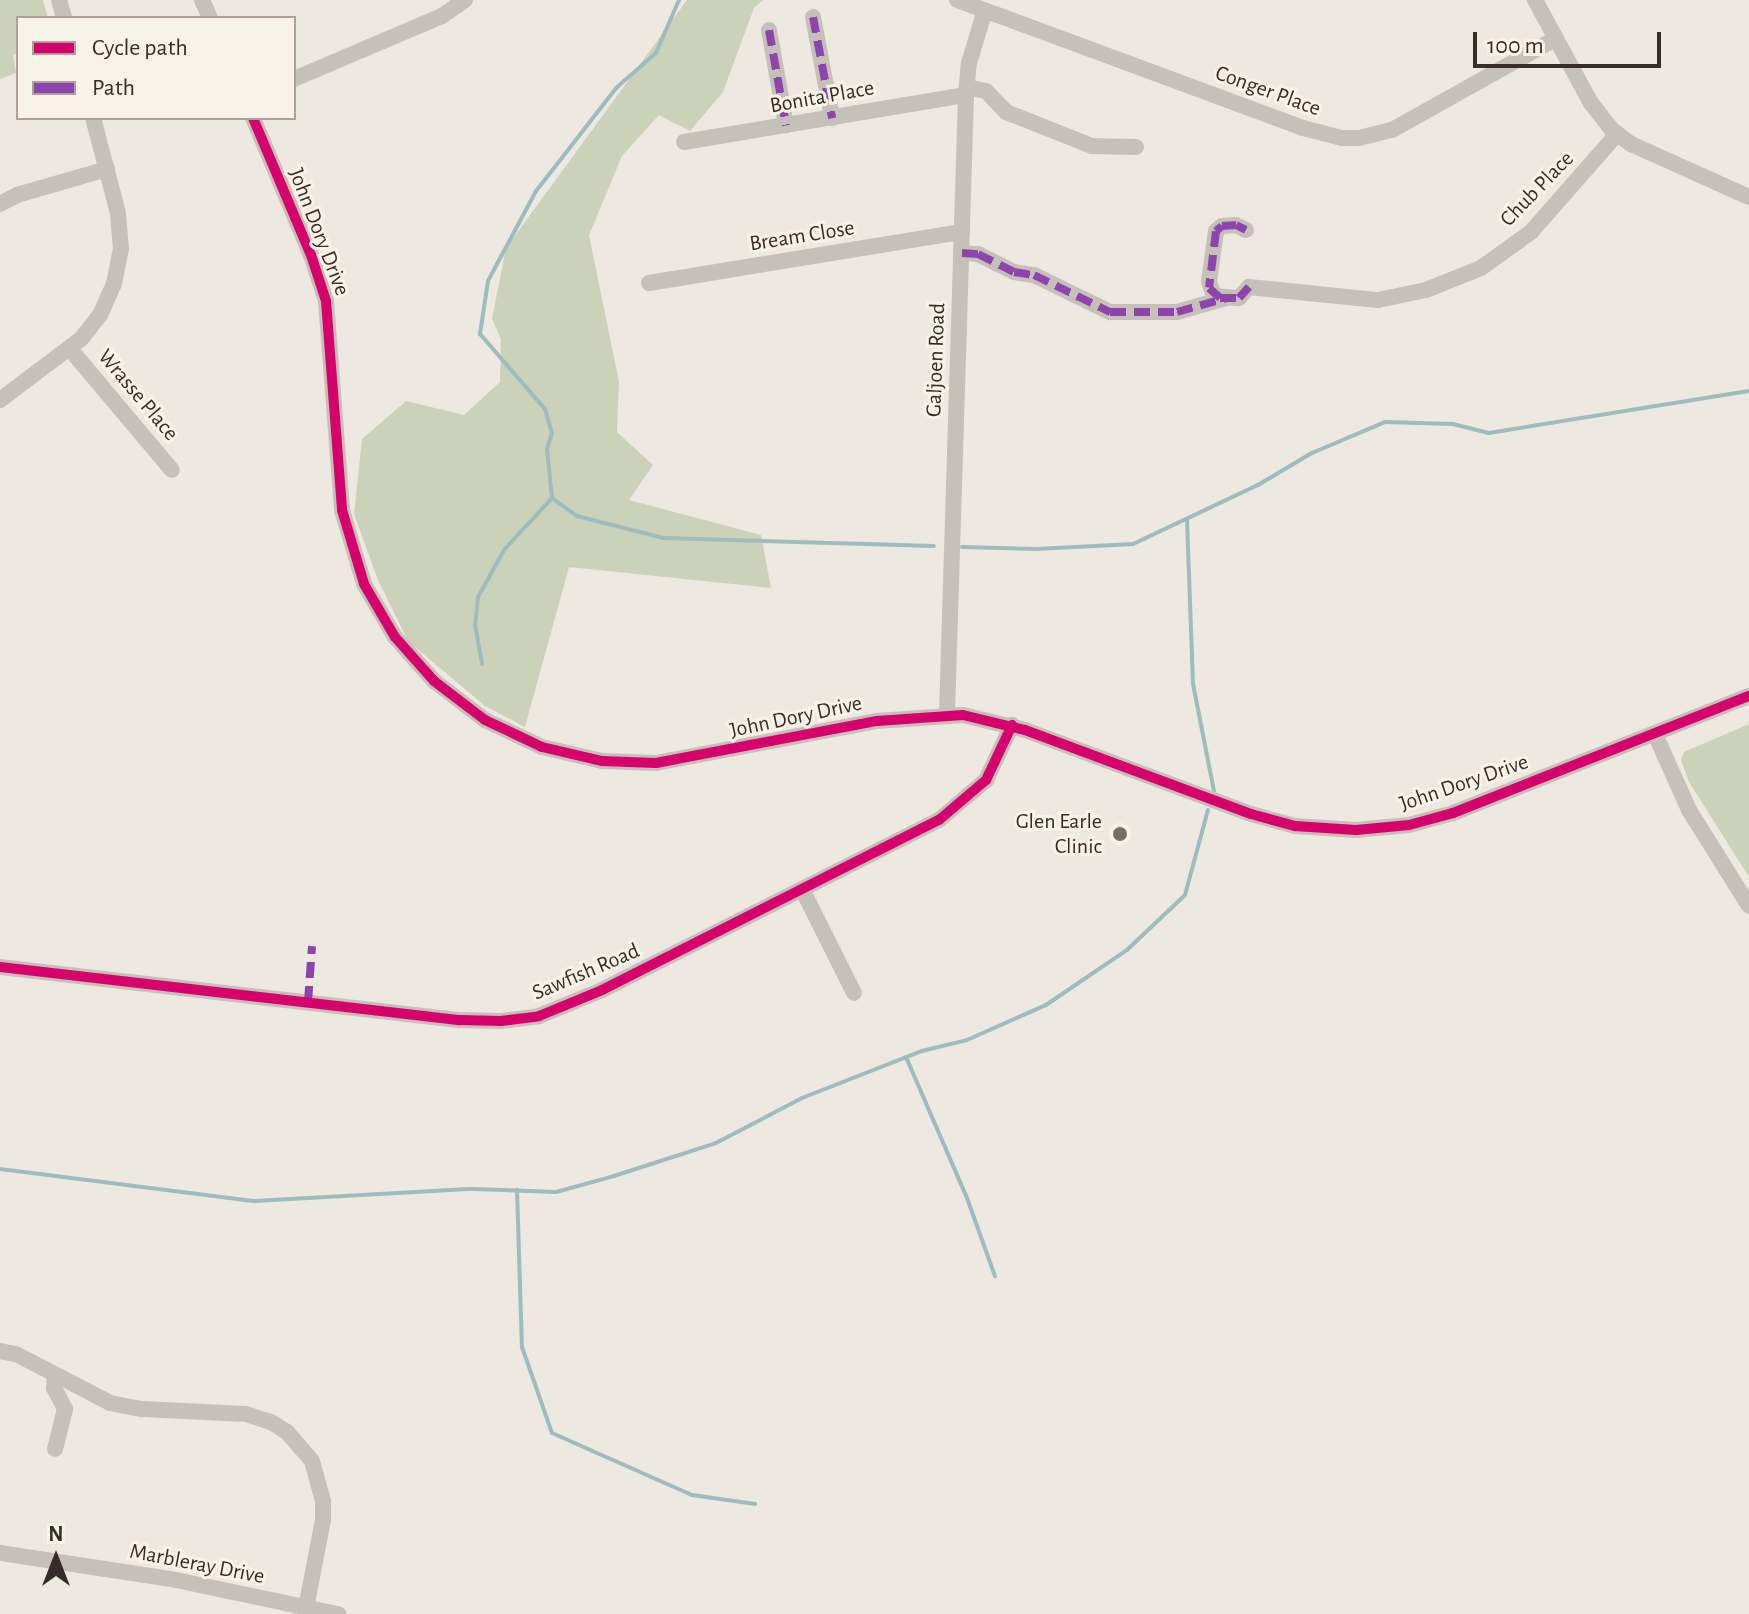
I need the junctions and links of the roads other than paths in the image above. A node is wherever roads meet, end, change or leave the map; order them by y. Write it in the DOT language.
graph roads {
  1 [pos="465,0"];
  2 [pos="957,0"];
  3 [pos="1535,0"];
  4 [pos="985,10"];
  5 [pos="813,17"];
  6 [pos="769,30"];
  7 [pos="1555,39"];
  8 [pos="296,78"];
  9 [pos="966,91"];
  10 [pos="832,118"];
  11 [pos="94,120"];
  12 [pos="254,120"];
  13 [pos="786,125"];
  14 [pos="1617,134"];
  15 [pos="684,142"];
  16 [pos="1136,147"];
  17 [pos="107,169"];
  18 [pos="1749,197"];
  19 [pos="0,204"];
  20 [pos="1246,230"];
  21 [pos="962,232"];
  22 [pos="962,253"];
  23 [pos="649,283"];
  24 [pos="1226,298"];
  25 [pos="70,349"];
  26 [pos="0,400"];
  27 [pos="172,470"];
  28 [pos="1749,696"];
  29 [pos="947,714"];
  30 [pos="1012,725"];
  31 [pos="1655,734"];
  32 [pos="802,889"];
  33 [pos="1749,906"];
  34 [pos="0,967"];
  35 [pos="854,993"];
  36 [pos="0,1351"];
  37 [pos="55,1375"];
  38 [pos="55,1449"];
  39 [pos="0,1553"];
  40 [pos="306,1608"];
  41 [pos="338,1614"];
  1 -- 8 [label="street"];
  2 -- 4 [label="street, Conger Place"];
  3 -- 7 [label="street"];
  4 -- 7 [label="street, Conger Place"];
  4 -- 9 [label="street, Galjoen Road"];
  5 -- 10 [label="street"];
  6 -- 13 [label="street"];
  7 -- 14 [label="street"];
  9 -- 10 [label="street, Bonita Place"];
  9 -- 16 [label="street"];
  9 -- 21 [label="street, Galjoen Road"];
  10 -- 13 [label="street, Bonita Place"];
  11 -- 17 [label="street"];
  12 -- 29 [label="street, John Dory Drive"];
  13 -- 15 [label="street, Bonita Place"];
  14 -- 18 [label="street"];
  14 -- 24 [label="street, Chub Place"];
  17 -- 19 [label="street"];
  17 -- 25 [label="street"];
  20 -- 24 [label="street"];
  21 -- 22 [label="street, Galjoen Road"];
  21 -- 23 [label="street, Bream Close"];
  22 -- 24 [label="street"];
  22 -- 29 [label="street, Galjoen Road"];
  25 -- 26 [label="street"];
  25 -- 27 [label="street, Wrasse Place"];
  28 -- 31 [label="street, John Dory Drive"];
  29 -- 30 [label="street, John Dory Drive"];
  30 -- 31 [label="street, John Dory Drive"];
  30 -- 32 [label="street, Sawfish Road"];
  31 -- 33 [label="street"];
  32 -- 34 [label="street, Sawfish Road"];
  32 -- 35 [label="street"];
  36 -- 37 [label="street"];
  37 -- 38 [label="street"];
  37 -- 40 [label="street"];
  39 -- 40 [label="street, Marbleray Drive"];
  40 -- 41 [label="street, Marbleray Drive"];
}
